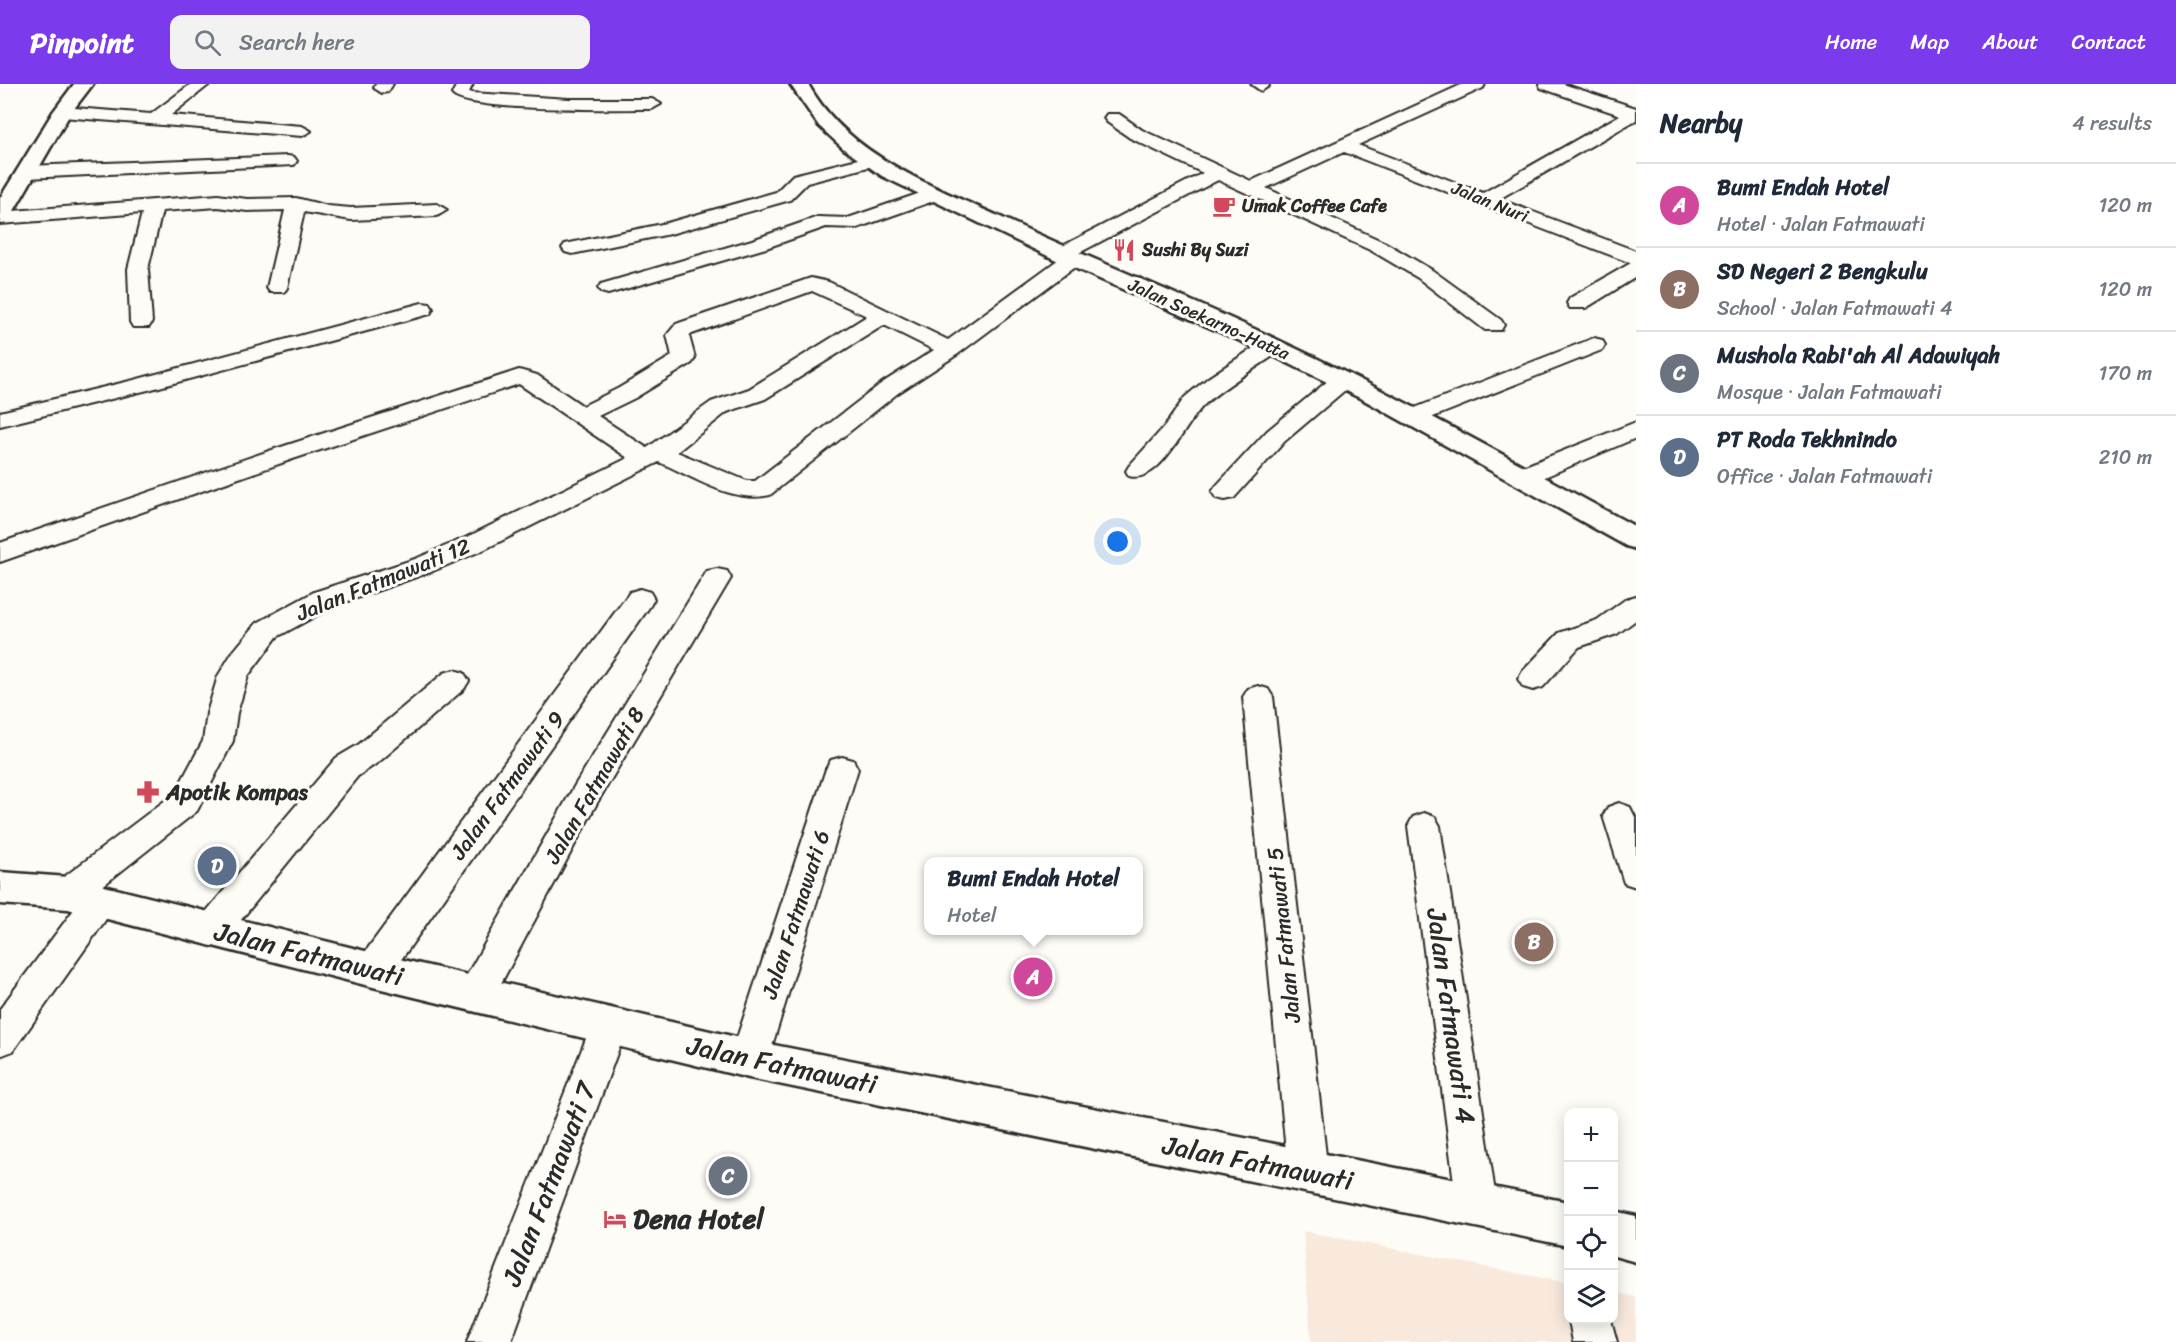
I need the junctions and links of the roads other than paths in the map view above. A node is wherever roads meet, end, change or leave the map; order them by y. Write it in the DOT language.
graph roads {
  1 [pos="84,84"];
  2 [pos="202,84"];
  3 [pos="465,84"];
  4 [pos="799,84"];
  5 [pos="1477,84"];
  6 [pos="1547,84"];
  7 [pos="652,104"];
  8 [pos="62,112"];
  9 [pos="1635,114"];
  10 [pos="156,118"];
  11 [pos="1113,118"];
  12 [pos="302,131"];
  13 [pos="1344,146"];
  14 [pos="870,160"];
  15 [pos="288,161"];
  16 [pos="27,172"];
  17 [pos="1217,173"];
  18 [pos="1251,188"];
  19 [pos="935,194"];
  20 [pos="1485,199"];
  21 [pos="296,204"];
  22 [pos="153,207"];
  23 [pos="437,210"];
  24 [pos="0,215"];
  25 [pos="572,248"];
  26 [pos="1067,257"];
  27 [pos="1636,258"];
  28 [pos="1636,268"];
  29 [pos="277,288"];
  30 [pos="608,288"];
  31 [pos="1578,303"];
  32 [pos="422,309"];
  33 [pos="884,315"];
  34 [pos="141,322"];
  35 [pos="1492,325"];
  36 [pos="1594,345"];
  37 [pos="1272,346"];
  38 [pos="950,349"];
  39 [pos="1343,380"];
  40 [pos="580,416"];
  41 [pos="1415,416"];
  42 [pos="0,419"];
  43 [pos="1636,429"];
  44 [pos="652,456"];
  45 [pos="1138,471"];
  46 [pos="1524,476"];
  47 [pos="1225,492"];
  48 [pos="1636,539"];
  49 [pos="0,553"];
  50 [pos="717,578"];
  51 [pos="640,599"];
  52 [pos="1636,606"];
  53 [pos="1533,679"];
  54 [pos="454,681"];
  55 [pos="1258,697"];
  56 [pos="842,769"];
  57 [pos="1619,816"];
  58 [pos="1424,826"];
  59 [pos="1636,873"];
  60 [pos="0,888"];
  61 [pos="84,898"];
  62 [pos="211,931"];
  63 [pos="373,970"];
  64 [pos="476,994"];
  65 [pos="609,1026"];
  66 [pos="0,1039"];
  67 [pos="749,1059"];
  68 [pos="1308,1173"];
  69 [pos="1478,1206"];
  70 [pos="1564,1225"];
  71 [pos="1618,1235"];
  72 [pos="1636,1239"];
  73 [pos="1591,1324"];
  74 [pos="489,1342"];
  75 [pos="1595,1342"];
  1 -- 8 [label="street"];
  2 -- 10 [label="street"];
  3 -- 7 [label="street"];
  4 -- 14 [label="street, Jalan Soekarno-Hatta"];
  5 -- 13 [label="street"];
  6 -- 9 [label="street"];
  8 -- 10 [label="street"];
  8 -- 16 [label="street"];
  9 -- 20 [label="street"];
  10 -- 12 [label="street"];
  11 -- 17 [label="street"];
  13 -- 18 [label="street"];
  13 -- 20 [label="street, Jalan Nuri"];
  14 -- 19 [label="street, Jalan Soekarno-Hatta"];
  14 -- 25 [label="street"];
  15 -- 16 [label="street"];
  16 -- 24 [label="street"];
  17 -- 18 [label="street"];
  17 -- 26 [label="street"];
  18 -- 35 [label="street"];
  19 -- 26 [label="street, Jalan Soekarno-Hatta"];
  19 -- 30 [label="street"];
  20 -- 27 [label="street, Jalan Nuri"];
  21 -- 22 [label="street"];
  21 -- 23 [label="street"];
  21 -- 29 [label="street"];
  22 -- 24 [label="street"];
  22 -- 34 [label="street"];
  26 -- 37 [label="street, Jalan Soekarno-Hatta"];
  26 -- 38 [label="street"];
  28 -- 31 [label="street"];
  32 -- 42 [label="street"];
  33 -- 38 [label="street"];
  33 -- 40 [label="street"];
  33 -- 44 [label="street, Jalan Fatmawati 12"];
  36 -- 41 [label="street"];
  37 -- 39 [label="street, Jalan Soekarno-Hatta"];
  37 -- 45 [label="street"];
  38 -- 44 [label="street"];
  39 -- 41 [label="street, Jalan Soekarno-Hatta"];
  39 -- 47 [label="street"];
  40 -- 44 [label="street"];
  40 -- 49 [label="street"];
  41 -- 46 [label="street, Jalan Soekarno-Hatta"];
  43 -- 46 [label="street"];
  44 -- 61 [label="street, Jalan Fatmawati 12"];
  46 -- 48 [label="street, Jalan Soekarno-Hatta"];
  50 -- 64 [label="street, Jalan Fatmawati 8"];
  51 -- 63 [label="street, Jalan Fatmawati 9"];
  52 -- 53 [label="street"];
  54 -- 62 [label="street"];
  55 -- 68 [label="street, Jalan Fatmawati 5"];
  56 -- 67 [label="street, Jalan Fatmawati 6"];
  57 -- 59 [label="street"];
  58 -- 69 [label="street, Jalan Fatmawati 4"];
  60 -- 61 [label="street, Jalan Fatmawati"];
  61 -- 62 [label="street, Jalan Fatmawati"];
  61 -- 66 [label="street, Jalan Fatmawati 12"];
  62 -- 63 [label="street, Jalan Fatmawati"];
  63 -- 64 [label="street, Jalan Fatmawati"];
  64 -- 65 [label="street, Jalan Fatmawati"];
  65 -- 67 [label="street, Jalan Fatmawati"];
  65 -- 74 [label="street, Jalan Fatmawati 7"];
  67 -- 68 [label="street, Jalan Fatmawati"];
  68 -- 69 [label="street, Jalan Fatmawati"];
  69 -- 70 [label="street, Jalan Fatmawati"];
  71 -- 72 [label="street"];
  73 -- 75 [label="street"];
}
